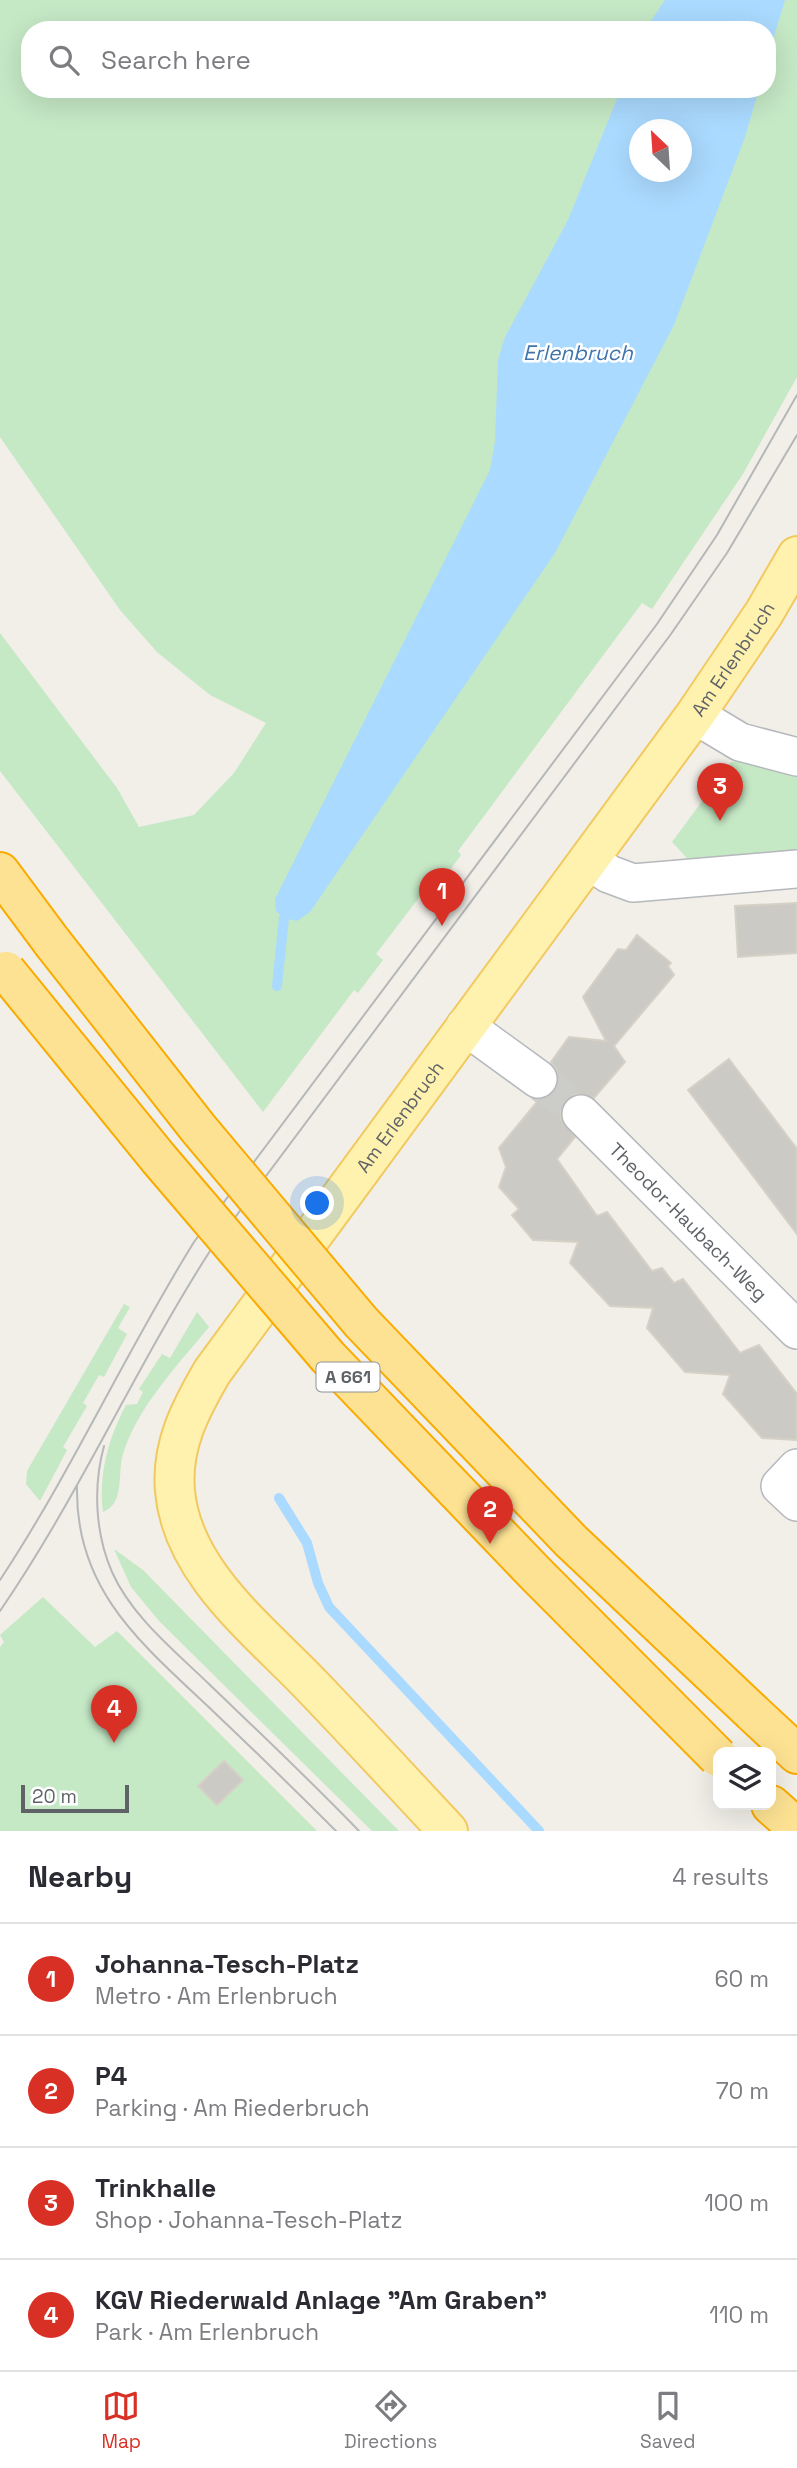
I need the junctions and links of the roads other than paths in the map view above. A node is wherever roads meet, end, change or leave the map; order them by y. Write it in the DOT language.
graph roads {
  1 [pos="797,555"];
  2 [pos="695,715"];
  3 [pos="797,757"];
  4 [pos="588,860"];
  5 [pos="797,869"];
  6 [pos="0,872"];
  7 [pos="3,967"];
  8 [pos="465,1026"];
  9 [pos="538,1079"];
  10 [pos="581,1114"];
  11 [pos="277,1283"];
  12 [pos="797,1330"];
  13 [pos="331,1345"];
  14 [pos="797,1468"];
  15 [pos="797,1502"];
  16 [pos="713,1752"];
  17 [pos="797,1754"];
  18 [pos="776,1809"];
  19 [pos="797,1828"];
  20 [pos="448,1831"];
  1 -- 2 [label="main road, Am Erlenbruch"];
  2 -- 3 [label="street"];
  2 -- 4 [label="main road, Am Erlenbruch"];
  4 -- 5 [label="street"];
  4 -- 8 [label="main road, Am Erlenbruch"];
  6 -- 17 [label="highway, A 661, bridge"];
  7 -- 16 [label="highway, A 661, bridge"];
  8 -- 9 [label="street"];
  8 -- 11 [label="main road, Am Erlenbruch"];
  10 -- 12 [label="street, Theodor-Haubach-Weg"];
  11 -- 13 [label="street"];
  11 -- 20 [label="main road, Am Erlenbruch"];
  14 -- 15 [label="street"];
  18 -- 19 [label="highway"];
}
